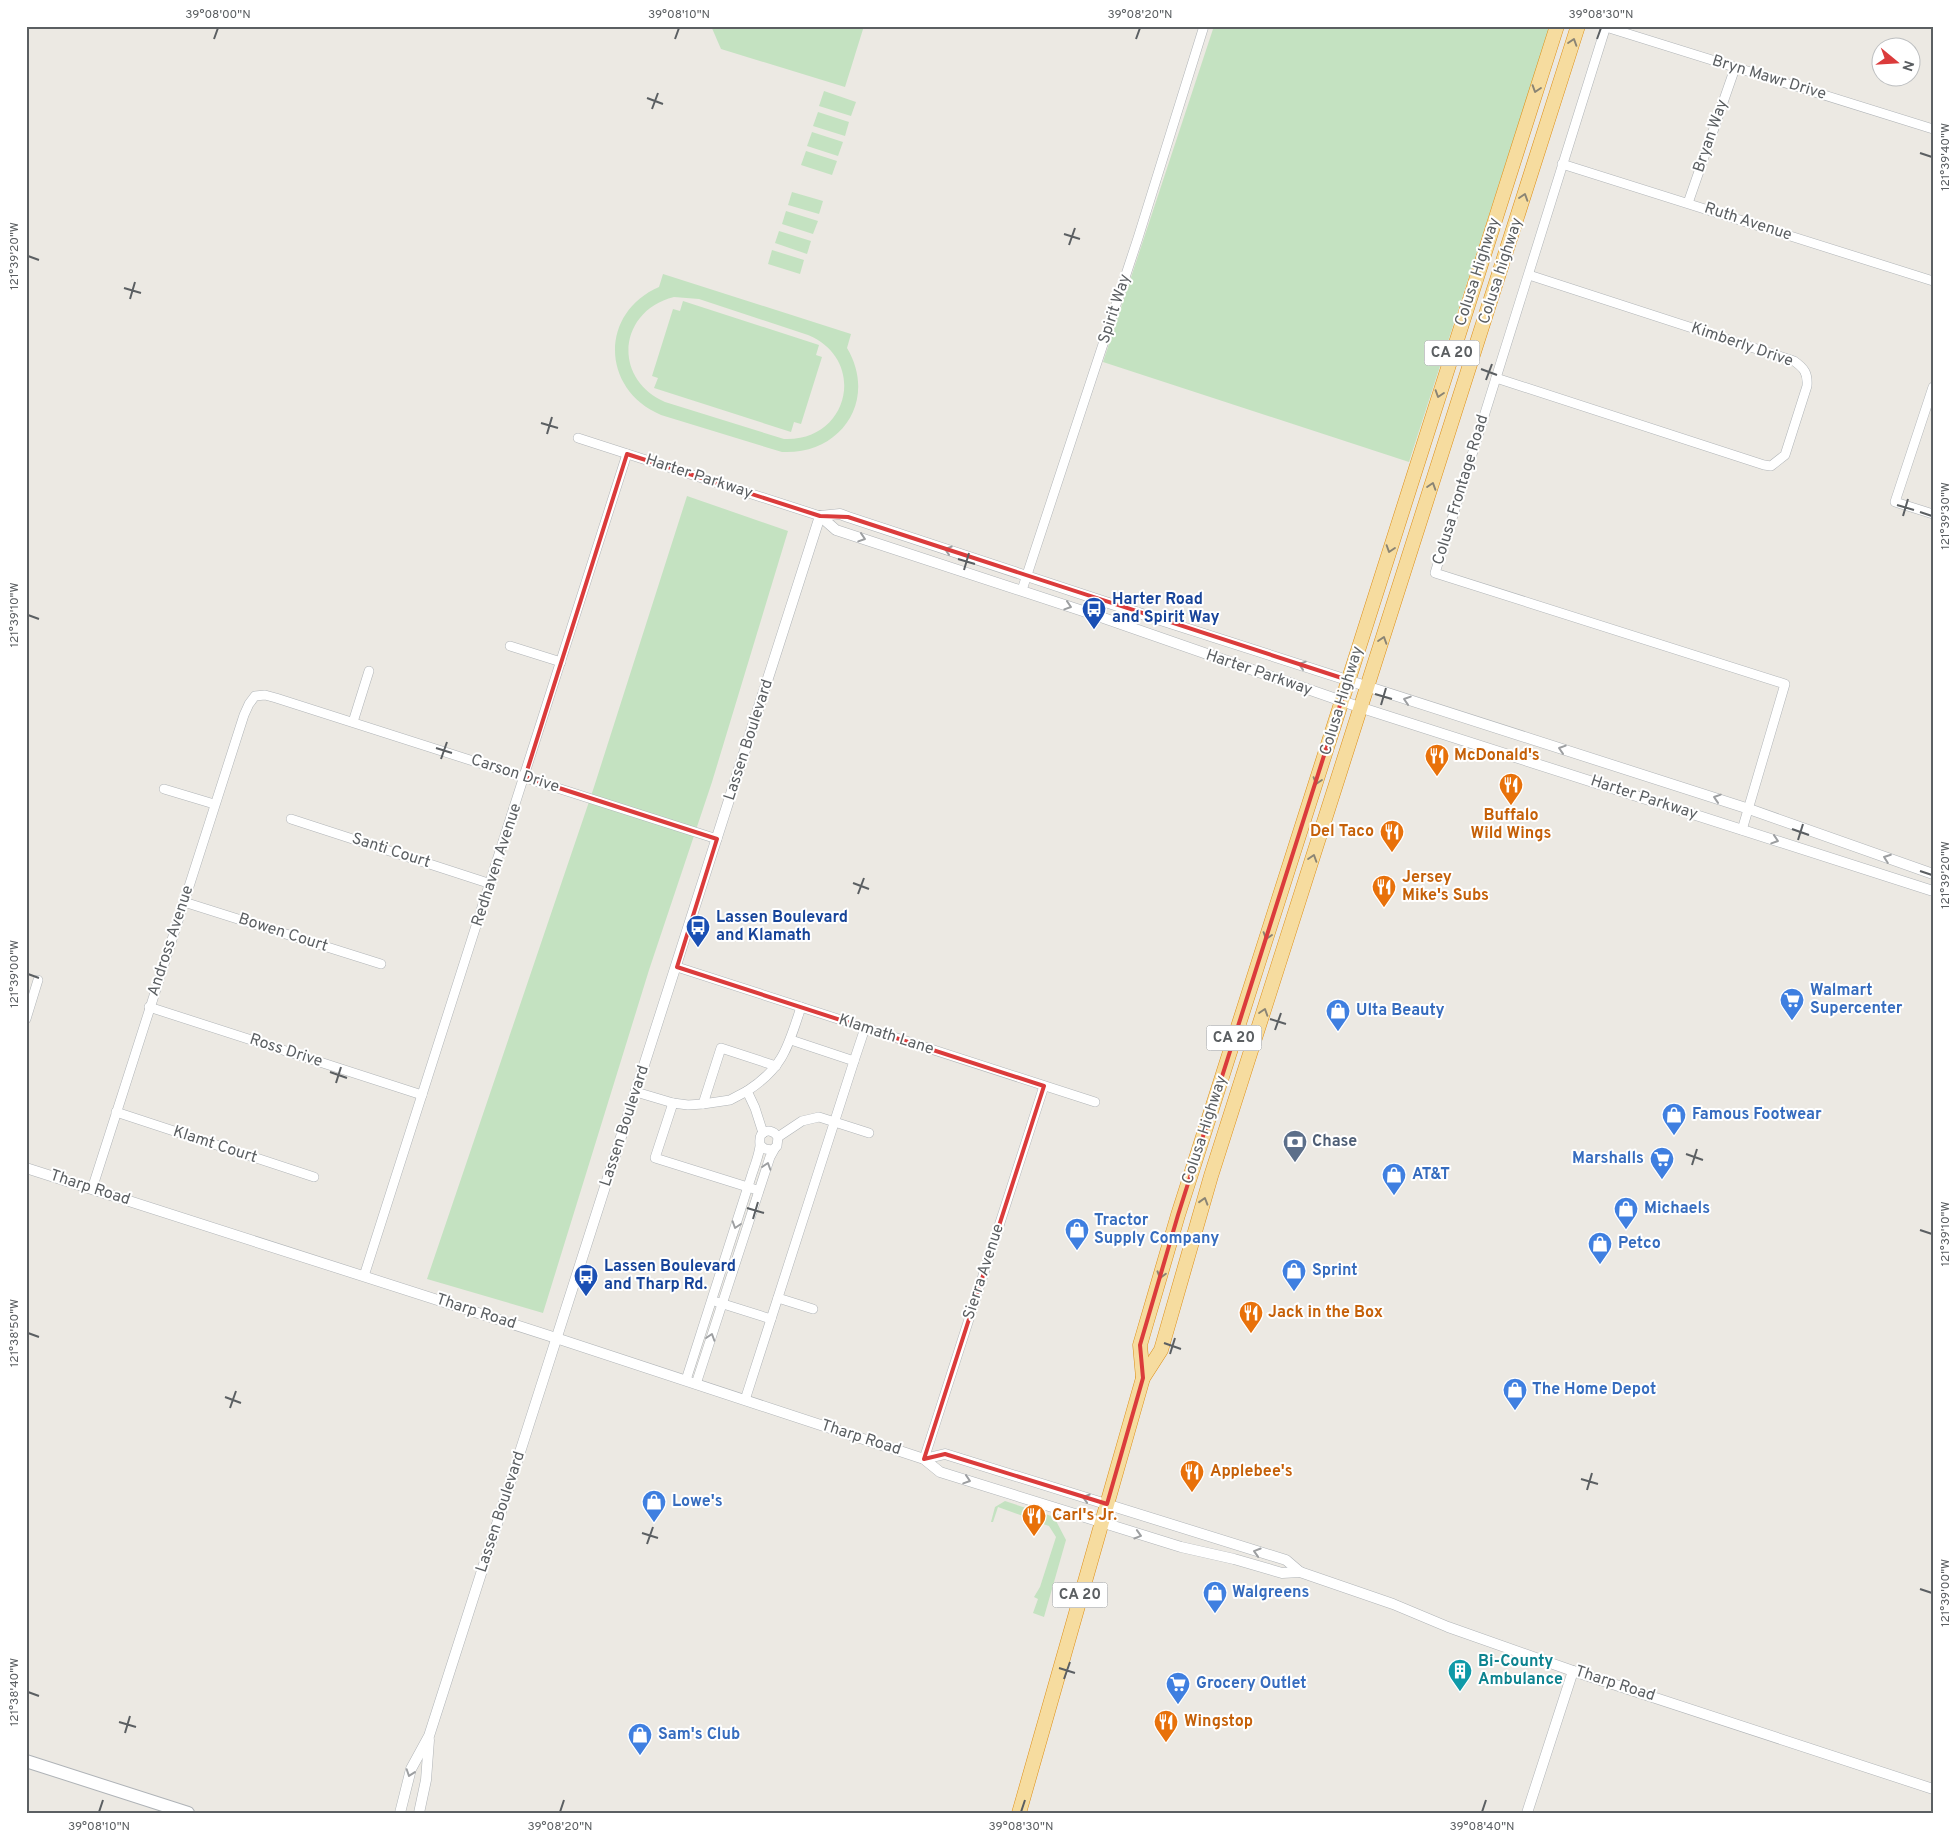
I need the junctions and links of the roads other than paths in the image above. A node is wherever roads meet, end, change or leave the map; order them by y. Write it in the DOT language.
graph roads {
  1 [pos="1204,26"];
  2 [pos="1556,26"];
  3 [pos="1578,26"];
  4 [pos="1606,26"];
  5 [pos="1735,68"];
  6 [pos="1933,129"];
  7 [pos="1562,164"];
  8 [pos="1688,203"];
  9 [pos="1529,275"];
  10 [pos="1933,281"];
  11 [pos="1496,378"];
  12 [pos="1932,392"];
  13 [pos="578,438"];
  14 [pos="627,454"];
  15 [pos="1933,514"];
  16 [pos="820,516"];
  17 [pos="1027,575"];
  18 [pos="1022,590"];
  19 [pos="510,646"];
  20 [pos="561,662"];
  21 [pos="370,671"];
  22 [pos="1348,680"];
  23 [pos="1368,687"];
  24 [pos="255,696"];
  25 [pos="1342,701"];
  26 [pos="1362,708"];
  27 [pos="353,722"];
  28 [pos="525,777"];
  29 [pos="164,789"];
  30 [pos="214,804"];
  31 [pos="1749,809"];
  32 [pos="292,819"];
  33 [pos="1742,830"];
  34 [pos="717,839"];
  35 [pos="1933,874"];
  36 [pos="491,884"];
  37 [pos="1933,891"];
  38 [pos="184,902"];
  39 [pos="381,964"];
  40 [pos="677,967"];
  41 [pos="38,980"];
  42 [pos="149,1007"];
  43 [pos="801,1007"];
  44 [pos="26,1019"];
  45 [pos="866,1028"];
  46 [pos="790,1040"];
  47 [pos="854,1061"];
  48 [pos="776,1066"];
  49 [pos="1044,1086"];
  50 [pos="747,1091"];
  51 [pos="636,1092"];
  52 [pos="422,1094"];
  53 [pos="1095,1102"];
  54 [pos="673,1103"];
  55 [pos="703,1104"];
  56 [pos="116,1112"];
  57 [pos="834,1122"];
  58 [pos="763,1133"];
  59 [pos="869,1133"];
  60 [pos="778,1137"];
  61 [pos="760,1144"];
  62 [pos="775,1148"];
  63 [pos="26,1168"];
  64 [pos="314,1177"];
  65 [pos="748,1187"];
  66 [pos="92,1189"];
  67 [pos="759,1190"];
  68 [pos="364,1276"];
  69 [pos="778,1298"];
  70 [pos="712,1300"];
  71 [pos="722,1303"];
  72 [pos="813,1309"];
  73 [pos="771,1319"];
  74 [pos="556,1338"];
  75 [pos="1143,1378"];
  76 [pos="691,1382"];
  77 [pos="745,1400"];
  78 [pos="924,1458"];
  79 [pos="1107,1504"];
  80 [pos="1102,1524"];
  81 [pos="1300,1572"];
  82 [pos="1573,1671"];
  83 [pos="429,1736"];
  84 [pos="26,1760"];
  85 [pos="1933,1788"];
  86 [pos="188,1813"];
  87 [pos="400,1813"];
  88 [pos="419,1813"];
  89 [pos="1019,1813"];
  90 [pos="1527,1813"];
  1 -- 17 [label="street, Spirit Way"];
  2 -- 22 [label="highway, Colusa Highway / CA 20, one-way"];
  23 -- 3 [label="highway, Colusa highway / CA 20, one-way"];
  4 -- 5 [label="street, Bryn Mawr Drive"];
  4 -- 7 [label="street, Colusa Frontage Road"];
  5 -- 6 [label="street, Bryn Mawr Drive"];
  5 -- 8 [label="street, Bryan Way"];
  7 -- 8 [label="street, Ruth Avenue"];
  7 -- 9 [label="street, Colusa Frontage Road"];
  8 -- 10 [label="street, Ruth Avenue"];
  9 -- 11 [label="street, Colusa Frontage Road"];
  9 -- 11 [label="street, Kimberly Drive"];
  11 -- 31 [label="street, Colusa Frontage Road"];
  12 -- 15 [label="street"];
  13 -- 14 [label="street, Harter Parkway"];
  14 -- 16 [label="street, Harter Parkway"];
  14 -- 20 [label="street, Redhaven Avenue"];
  17 -- 16 [label="street, Harter Parkway, one-way"];
  16 -- 18 [label="street, Harter Parkway, one-way"];
  16 -- 34 [label="street, Lassen Boulevard"];
  17 -- 18 [label="street, Spirit Way"];
  22 -- 17 [label="street, Harter Parkway, one-way"];
  18 -- 25 [label="street, Harter Parkway, one-way"];
  19 -- 20 [label="street"];
  20 -- 28 [label="street, Redhaven Avenue"];
  21 -- 27 [label="street"];
  22 -- 23 [label="street, Harter Parkway"];
  22 -- 25 [label="highway, Colusa Highway / CA 20"];
  23 -- 26 [label="highway, Colusa Highway / CA 20"];
  31 -- 23 [label="street, Harter Parkway, one-way"];
  24 -- 27 [label="street, Carson Drive"];
  24 -- 30 [label="street, Andross Avenue"];
  25 -- 26 [label="street, Harter Parkway"];
  25 -- 75 [label="highway, Colusa Highway / CA 20, one-way"];
  26 -- 33 [label="street, Harter Parkway"];
  75 -- 26 [label="highway, Colusa Highway / CA 20, one-way"];
  27 -- 28 [label="street, Carson Drive"];
  28 -- 34 [label="street, Carson Drive"];
  28 -- 36 [label="street, Redhaven Avenue"];
  29 -- 30 [label="street"];
  30 -- 38 [label="street, Andross Avenue"];
  31 -- 33 [label="street, Colusa Frontage Road"];
  35 -- 31 [label="street, Harter Parkway, one-way"];
  32 -- 36 [label="street, Santi Court"];
  33 -- 37 [label="street, Harter Parkway, one-way"];
  34 -- 40 [label="street, Lassen Boulevard"];
  36 -- 52 [label="street, Redhaven Avenue"];
  38 -- 39 [label="street, Bowen Court"];
  38 -- 42 [label="street, Andross Avenue"];
  40 -- 43 [label="street, Klamath Lane"];
  40 -- 51 [label="street, Lassen Boulevard"];
  41 -- 44 [label="street"];
  42 -- 52 [label="street, Ross Drive"];
  42 -- 56 [label="street, Andross Avenue"];
  43 -- 45 [label="street, Klamath Lane"];
  43 -- 46 [label="street"];
  45 -- 47 [label="street"];
  45 -- 49 [label="street, Klamath Lane"];
  46 -- 47 [label="street"];
  46 -- 48 [label="street"];
  47 -- 57 [label="street"];
  48 -- 50 [label="street"];
  48 -- 55 [label="street"];
  49 -- 53 [label="street, Klamath Lane"];
  49 -- 78 [label="street, Sierra Avenue"];
  50 -- 55 [label="street"];
  50 -- 58 [label="street"];
  51 -- 54 [label="street"];
  51 -- 74 [label="street, Lassen Boulevard"];
  52 -- 68 [label="street, Redhaven Avenue"];
  54 -- 55 [label="street"];
  54 -- 65 [label="street"];
  56 -- 64 [label="street, Klamt Court"];
  56 -- 66 [label="street, Andross Avenue"];
  57 -- 59 [label="street"];
  57 -- 60 [label="street"];
  57 -- 69 [label="street"];
  58 -- 60 [label="street"];
  58 -- 61 [label="street"];
  60 -- 62 [label="street"];
  61 -- 62 [label="street"];
  61 -- 65 [label="street"];
  67 -- 62 [label="street, one-way"];
  63 -- 66 [label="street, Tharp Road"];
  65 -- 67 [label="street"];
  65 -- 70 [label="street, one-way"];
  66 -- 68 [label="street, Tharp Road"];
  67 -- 71 [label="street"];
  68 -- 74 [label="street, Tharp Road"];
  69 -- 72 [label="street"];
  69 -- 73 [label="street"];
  70 -- 71 [label="street"];
  70 -- 76 [label="street"];
  71 -- 73 [label="street"];
  76 -- 71 [label="street, one-way"];
  73 -- 77 [label="street"];
  74 -- 76 [label="street, Tharp Road"];
  74 -- 83 [label="street, Lassen Boulevard"];
  75 -- 79 [label="highway, Colusa Highway / CA 20"];
  76 -- 77 [label="street, Tharp Road"];
  77 -- 78 [label="street, Tharp Road"];
  79 -- 78 [label="street, Tharp Road, one-way"];
  78 -- 80 [label="street, Tharp Road, one-way"];
  79 -- 80 [label="highway, Colusa Highway / CA 20"];
  81 -- 79 [label="street, Tharp Road, one-way"];
  80 -- 81 [label="street, Tharp Road, one-way"];
  80 -- 89 [label="highway, Colusa Highway / CA 20"];
  81 -- 82 [label="street, Tharp Road"];
  82 -- 85 [label="street, Tharp Road"];
  82 -- 90 [label="street"];
  83 -- 87 [label="street, Lassen Boulevard, one-way"];
  83 -- 88 [label="street, Lassen Boulevard"];
  84 -- 86 [label="main road"];
}
